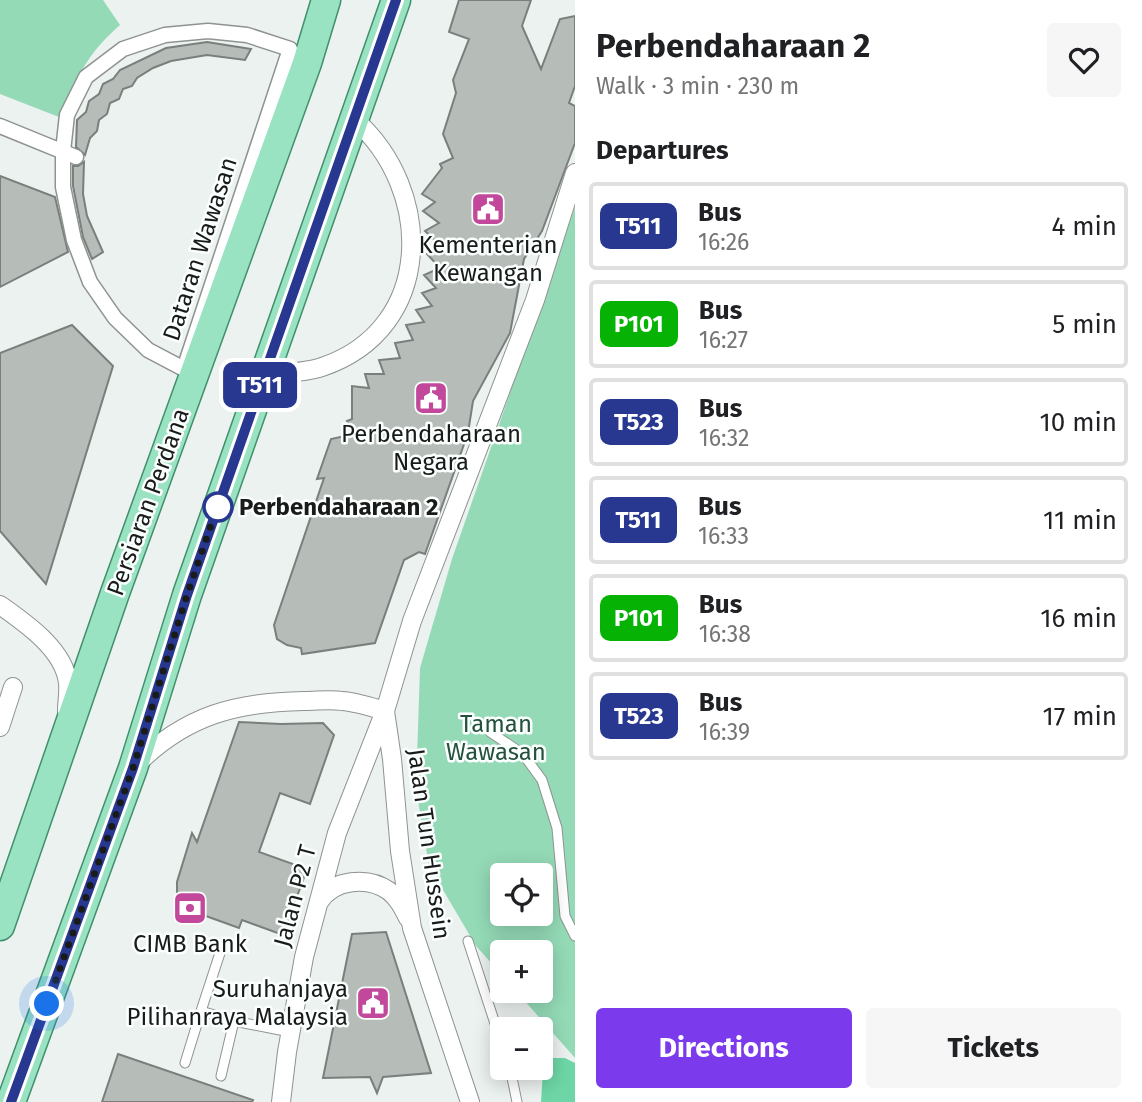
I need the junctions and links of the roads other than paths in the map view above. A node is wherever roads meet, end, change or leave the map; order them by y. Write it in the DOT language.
graph roads {
  1 [pos="326,0"];
  2 [pos="396,0"];
  3 [pos="354,119"];
  4 [pos="0,126"];
  5 [pos="70,154"];
  6 [pos="575,173"];
  7 [pos="264,375"];
  8 [pos="0,605"];
  9 [pos="13,687"];
  10 [pos="384,711"];
  11 [pos="0,727"];
  12 [pos="490,732"];
  13 [pos="65,735"];
  14 [pos="133,768"];
  15 [pos="316,908"];
  16 [pos="0,926"];
  17 [pos="412,928"];
  18 [pos="575,936"];
  19 [pos="468,941"];
  20 [pos="220,953"];
  21 [pos="201,1011"];
  22 [pos="493,1017"];
  23 [pos="234,1021"];
  24 [pos="290,1032"];
  25 [pos="185,1063"];
  26 [pos="222,1076"];
  27 [pos="512,1080"];
  28 [pos="11,1102"];
  29 [pos="281,1102"];
  30 [pos="470,1102"];
  31 [pos="517,1102"];
  1 -- 13 [label="main road, Persiaran Perdana"];
  2 -- 3 [label="main road"];
  3 -- 7 [label="main road"];
  3 -- 7 [label="street"];
  4 -- 5 [label="street"];
  5 -- 5 [label="street, Dataran Wawasan"];
  6 -- 10 [label="street, Jalan P2 T"];
  7 -- 14 [label="main road"];
  8 -- 13 [label="street"];
  9 -- 11 [label="street"];
  10 -- 14 [label="street"];
  10 -- 15 [label="street, Jalan P2 T"];
  10 -- 17 [label="street, Jalan Tun Hussein"];
  12 -- 18 [label="lane"];
  13 -- 16 [label="main road, Persiaran Perdana"];
  14 -- 28 [label="main road"];
  15 -- 17 [label="street"];
  15 -- 24 [label="street, Jalan P2 T"];
  17 -- 30 [label="street, Jalan Tun Hussein"];
  19 -- 22 [label="lane"];
  20 -- 21 [label="lane"];
  21 -- 23 [label="lane"];
  21 -- 25 [label="lane"];
  23 -- 24 [label="lane"];
  23 -- 26 [label="lane"];
  24 -- 29 [label="street, Jalan P2 T"];
  27 -- 31 [label="lane"];
}
